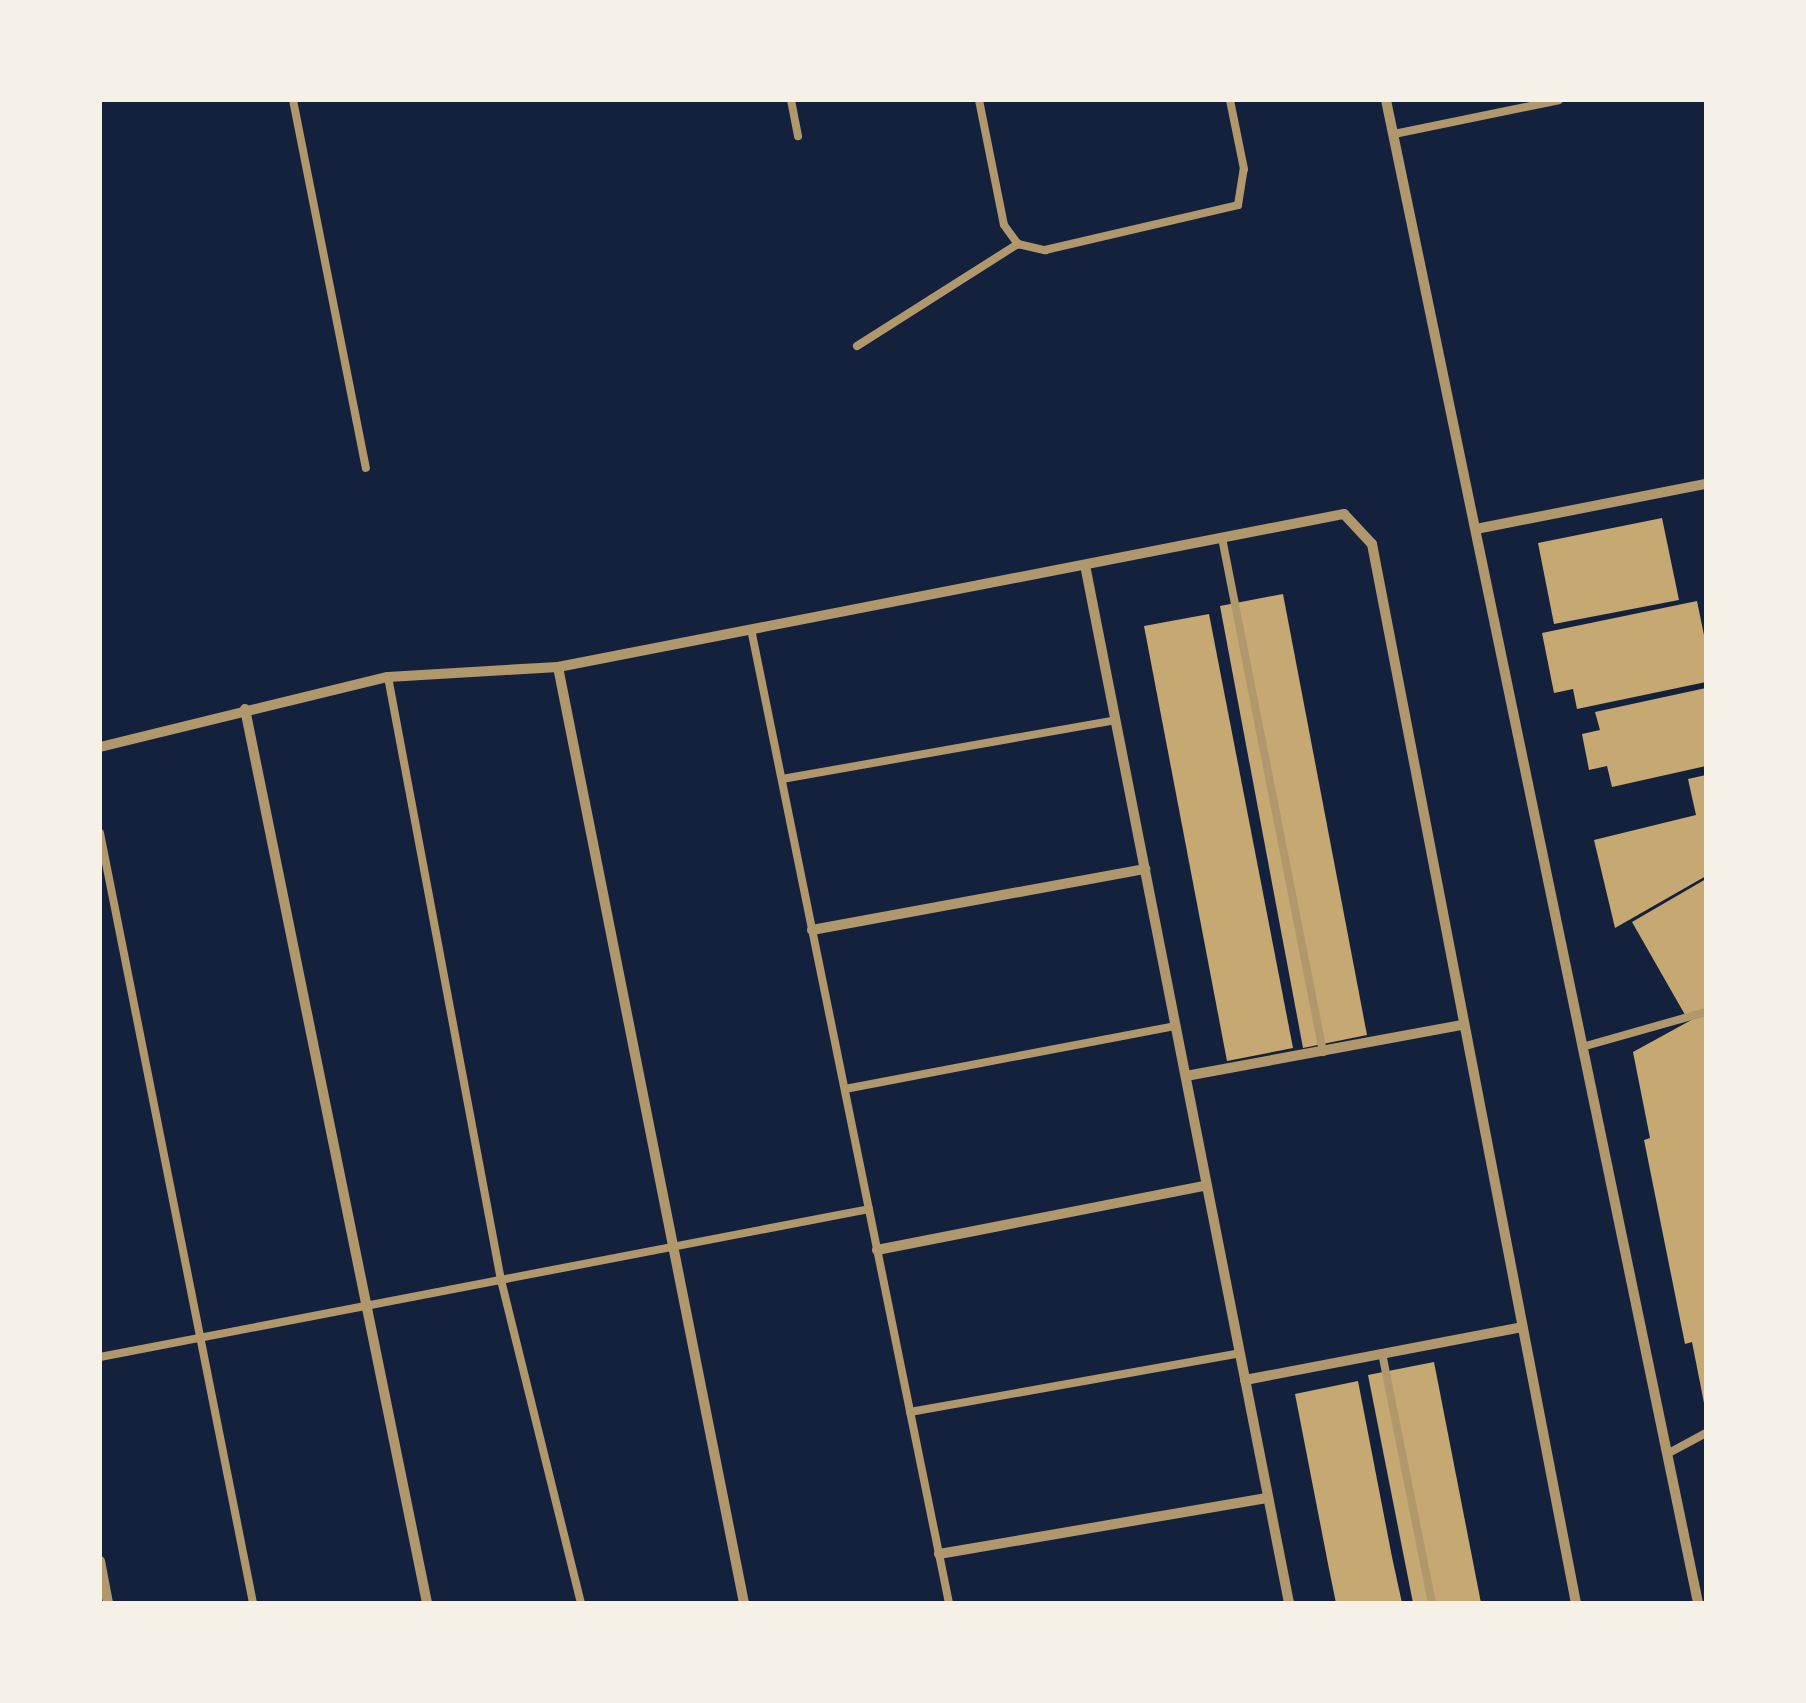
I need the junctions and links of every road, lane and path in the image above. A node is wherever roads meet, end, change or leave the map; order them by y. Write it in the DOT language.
graph roads {
  1 [pos="292,100"];
  2 [pos="791,100"];
  3 [pos="979,100"];
  4 [pos="1230,100"];
  5 [pos="1386,100"];
  6 [pos="1558,100"];
  7 [pos="1394,134"];
  8 [pos="798,136"];
  9 [pos="1018,244"];
  10 [pos="857,346"];
  11 [pos="366,468"];
  12 [pos="1706,484"];
  13 [pos="1476,529"];
  14 [pos="1222,538"];
  15 [pos="1085,564"];
  16 [pos="751,629"];
  17 [pos="558,667"];
  18 [pos="388,677"];
  19 [pos="245,709"];
  20 [pos="1116,720"];
  21 [pos="100,747"];
  22 [pos="782,780"];
  23 [pos="100,833"];
  24 [pos="1145,869"];
  25 [pos="812,930"];
  26 [pos="1706,1012"];
  27 [pos="1462,1025"];
  28 [pos="1176,1026"];
  29 [pos="1582,1047"];
  30 [pos="1323,1052"];
  31 [pos="1186,1076"];
  32 [pos="845,1089"];
  33 [pos="1207,1186"];
  34 [pos="869,1208"];
  35 [pos="674,1246"];
  36 [pos="877,1250"];
  37 [pos="501,1280"];
  38 [pos="369,1305"];
  39 [pos="1522,1326"];
  40 [pos="199,1339"];
  41 [pos="1382,1353"];
  42 [pos="1240,1354"];
  43 [pos="100,1357"];
  44 [pos="1245,1380"];
  45 [pos="910,1412"];
  46 [pos="1706,1434"];
  47 [pos="1667,1454"];
  48 [pos="1268,1498"];
  49 [pos="939,1554"];
  50 [pos="100,1561"];
  51 [pos="108,1603"];
  52 [pos="253,1603"];
  53 [pos="428,1603"];
  54 [pos="581,1603"];
  55 [pos="744,1603"];
  56 [pos="949,1603"];
  57 [pos="1289,1603"];
  58 [pos="1432,1603"];
  59 [pos="1576,1603"];
  60 [pos="1698,1603"];
  1 -- 11 [label="lane"];
  2 -- 8 [label="lane"];
  3 -- 9 [label="lane"];
  4 -- 9 [label="lane"];
  5 -- 7 [label="street"];
  6 -- 7 [label="lane"];
  7 -- 13 [label="street"];
  9 -- 10 [label="lane"];
  12 -- 13 [label="street"];
  13 -- 29 [label="street"];
  14 -- 15 [label="street"];
  14 -- 27 [label="street"];
  14 -- 30 [label="lane"];
  15 -- 16 [label="street"];
  15 -- 20 [label="street"];
  16 -- 17 [label="street"];
  16 -- 22 [label="lane"];
  17 -- 18 [label="street"];
  17 -- 35 [label="street"];
  18 -- 19 [label="street"];
  18 -- 37 [label="lane"];
  19 -- 21 [label="street"];
  19 -- 38 [label="street"];
  20 -- 22 [label="lane"];
  20 -- 24 [label="street"];
  22 -- 25 [label="lane"];
  23 -- 40 [label="lane"];
  24 -- 25 [label="street"];
  24 -- 28 [label="street"];
  25 -- 32 [label="lane"];
  26 -- 29 [label="lane"];
  27 -- 30 [label="street"];
  27 -- 39 [label="street"];
  28 -- 31 [label="street"];
  28 -- 32 [label="lane"];
  29 -- 47 [label="street"];
  30 -- 31 [label="street"];
  31 -- 33 [label="street"];
  32 -- 34 [label="lane"];
  33 -- 36 [label="street"];
  33 -- 42 [label="street"];
  34 -- 35 [label="lane"];
  34 -- 36 [label="lane"];
  35 -- 37 [label="lane"];
  35 -- 55 [label="street"];
  36 -- 45 [label="lane"];
  37 -- 38 [label="lane"];
  37 -- 54 [label="lane"];
  38 -- 40 [label="lane"];
  38 -- 53 [label="street"];
  39 -- 41 [label="street"];
  39 -- 59 [label="street"];
  40 -- 43 [label="lane"];
  40 -- 52 [label="lane"];
  41 -- 44 [label="street"];
  41 -- 58 [label="lane"];
  42 -- 44 [label="street"];
  42 -- 45 [label="lane"];
  44 -- 48 [label="street"];
  45 -- 49 [label="lane"];
  46 -- 47 [label="lane"];
  47 -- 60 [label="street"];
  48 -- 49 [label="street"];
  48 -- 57 [label="street"];
  49 -- 56 [label="lane"];
  50 -- 51 [label="street"];
}
